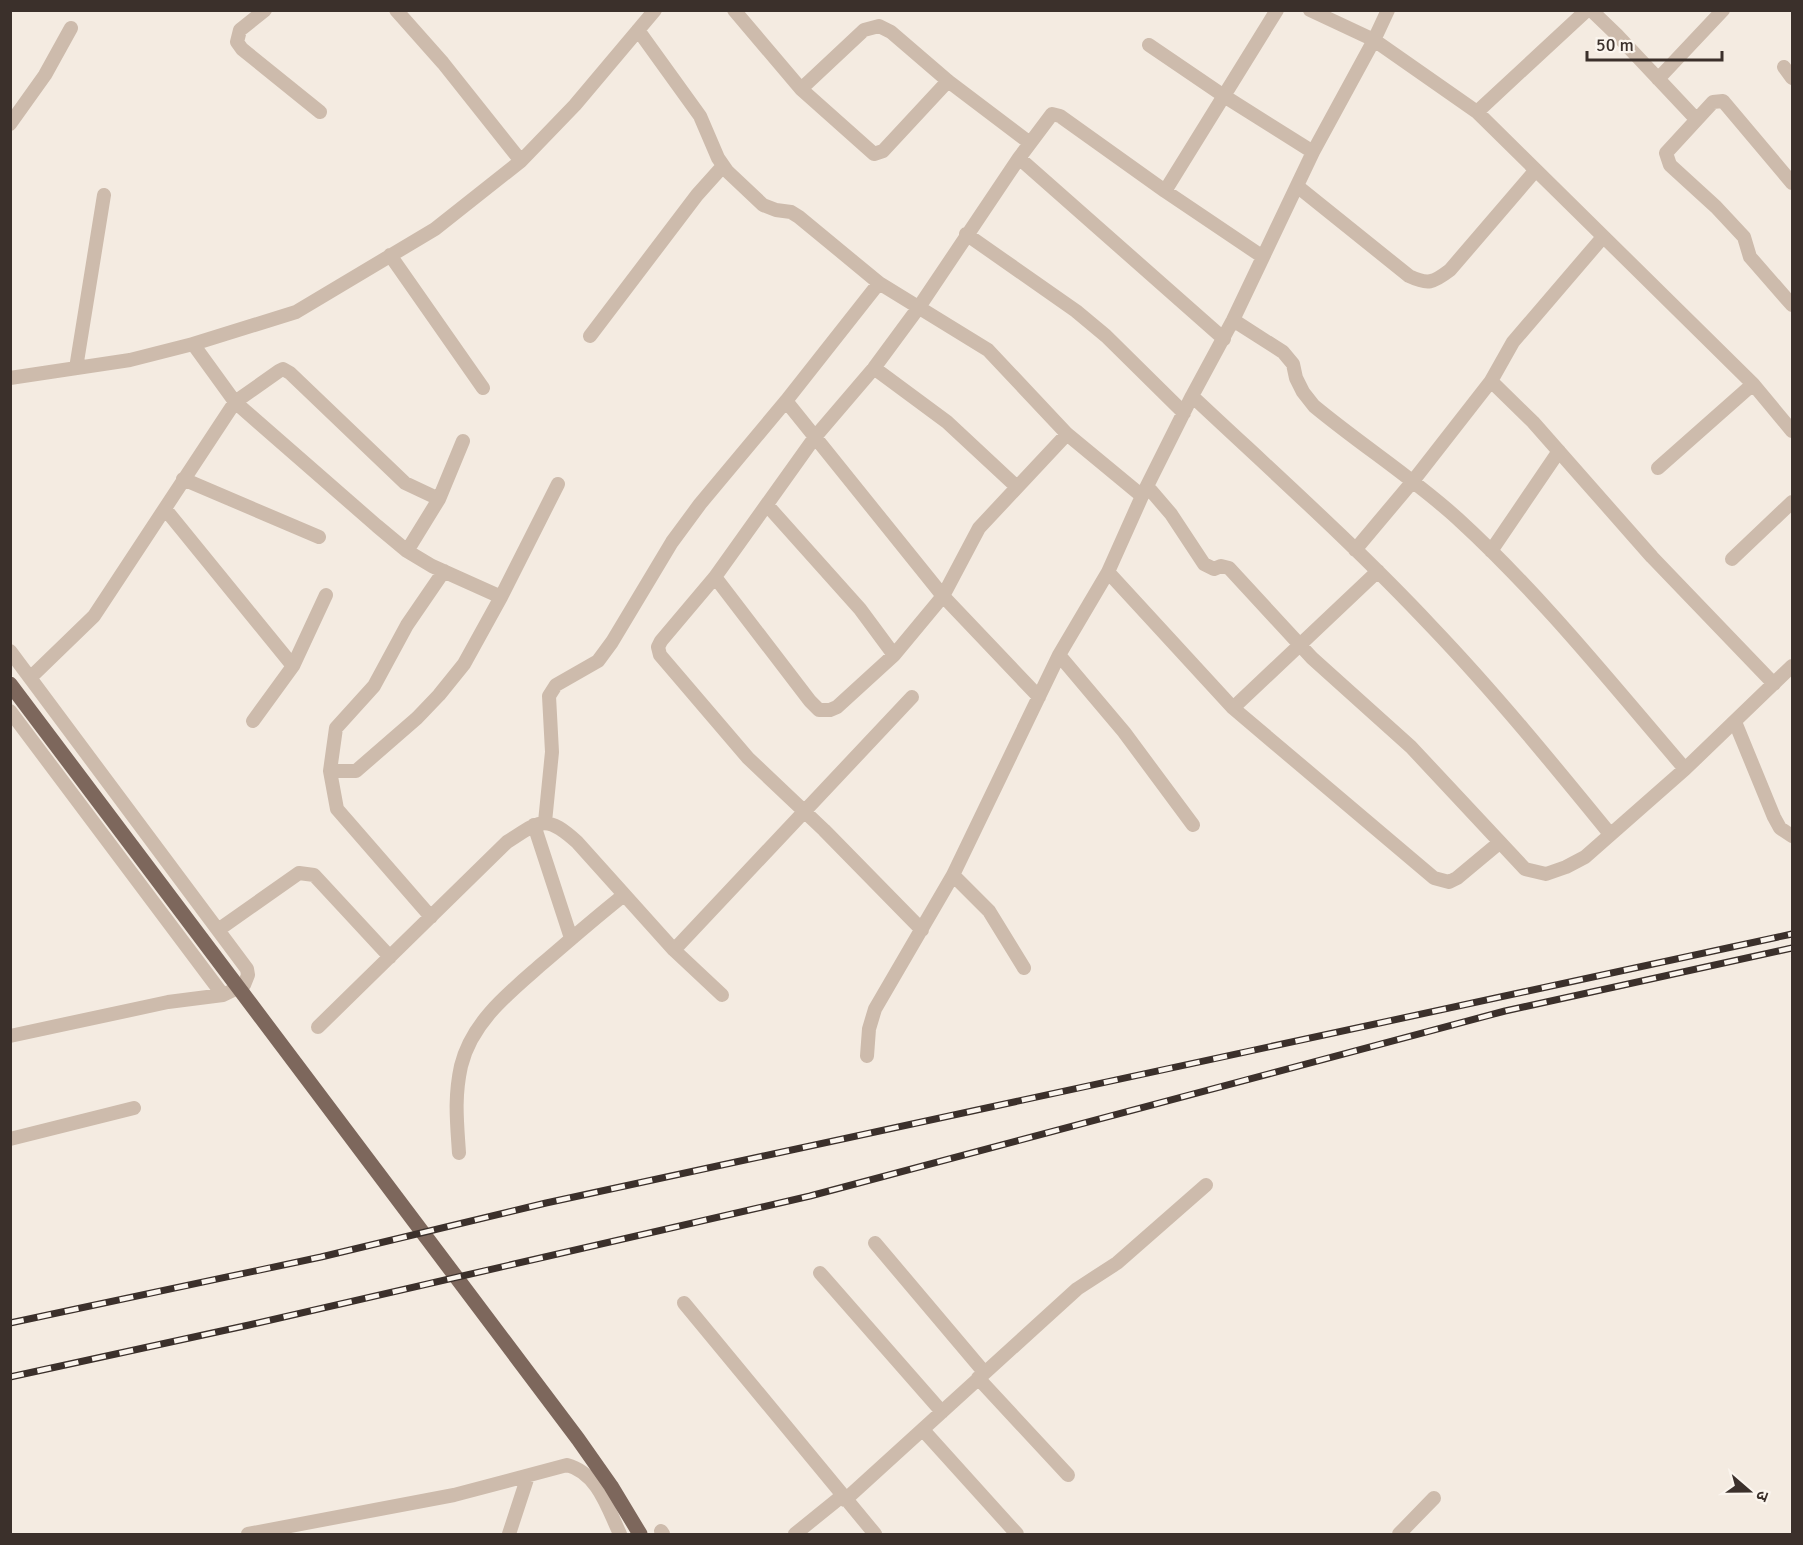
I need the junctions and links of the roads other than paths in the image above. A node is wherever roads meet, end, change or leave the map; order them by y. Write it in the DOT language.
graph roads {
  1 [pos="265,10"];
  2 [pos="396,10"];
  3 [pos="655,10"];
  4 [pos="734,10"];
  5 [pos="1277,10"];
  6 [pos="1310,10"];
  7 [pos="1388,10"];
  8 [pos="1589,10"];
  9 [pos="1723,10"];
  10 [pos="71,28"];
  11 [pos="638,30"];
  12 [pos="1365,37"];
  13 [pos="1149,45"];
  14 [pos="1658,79"];
  15 [pos="948,81"];
  16 [pos="801,89"];
  17 [pos="1224,96"];
  18 [pos="320,112"];
  19 [pos="1477,112"];
  20 [pos="1696,119"];
  21 [pos="10,124"];
  22 [pos="1030,143"];
  23 [pos="1313,152"];
  24 [pos="1019,158"];
  25 [pos="521,161"];
  26 [pos="723,166"];
  27 [pos="1535,171"];
  28 [pos="1792,183"];
  29 [pos="1297,186"];
  30 [pos="1165,191"];
  31 [pos="104,195"];
  32 [pos="966,234"];
  33 [pos="1603,237"];
  34 [pos="390,255"];
  35 [pos="1263,257"];
  36 [pos="879,283"];
  37 [pos="1792,304"];
  38 [pos="919,307"];
  39 [pos="1233,320"];
  40 [pos="590,336"];
  41 [pos="1224,339"];
  42 [pos="193,345"];
  43 [pos="76,368"];
  44 [pos="874,368"];
  45 [pos="10,378"];
  46 [pos="1491,381"];
  47 [pos="1753,384"];
  48 [pos="483,388"];
  49 [pos="1192,396"];
  50 [pos="786,401"];
  51 [pos="235,402"];
  52 [pos="1184,413"];
  53 [pos="1792,431"];
  54 [pos="1067,434"];
  55 [pos="815,437"];
  56 [pos="463,441"];
  57 [pos="1559,451"];
  58 [pos="1658,468"];
  59 [pos="183,479"];
  60 [pos="1413,481"];
  61 [pos="558,484"];
  62 [pos="1017,487"];
  63 [pos="1144,491"];
  64 [pos="439,499"];
  65 [pos="1792,502"];
  66 [pos="767,505"];
  67 [pos="166,510"];
  68 [pos="319,537"];
  69 [pos="1355,550"];
  70 [pos="407,551"];
  71 [pos="1491,551"];
  72 [pos="1732,559"];
  73 [pos="444,571"];
  74 [pos="1378,571"];
  75 [pos="1108,572"];
  76 [pos="715,577"];
  77 [pos="326,595"];
  78 [pos="943,596"];
  79 [pos="501,597"];
  80 [pos="1299,644"];
  81 [pos="10,651"];
  82 [pos="894,655"];
  83 [pos="1059,655"];
  84 [pos="293,666"];
  85 [pos="1792,666"];
  86 [pos="30,678"];
  87 [pos="10,684"];
  88 [pos="1774,684"];
  89 [pos="1039,697"];
  90 [pos="912,698"];
  91 [pos="1233,708"];
  92 [pos="10,711"];
  93 [pos="253,722"];
  94 [pos="1736,722"];
  95 [pos="1685,769"];
  96 [pos="330,771"];
  97 [pos="805,811"];
  98 [pos="540,824"];
  99 [pos="1192,825"];
  100 [pos="1610,834"];
  101 [pos="1792,836"];
  102 [pos="1499,843"];
  103 [pos="953,874"];
  104 [pos="624,895"];
  105 [pos="430,917"];
  106 [pos="218,930"];
  107 [pos="922,930"];
  108 [pos="571,938"];
  109 [pos="674,950"];
  110 [pos="390,957"];
  111 [pos="1024,968"];
  112 [pos="224,995"];
  113 [pos="722,995"];
  114 [pos="318,1027"];
  115 [pos="10,1036"];
  116 [pos="867,1056"];
  117 [pos="134,1108"];
  118 [pos="10,1139"];
  119 [pos="459,1154"];
  120 [pos="1206,1185"];
  121 [pos="875,1243"];
  122 [pos="820,1273"];
  123 [pos="684,1303"];
  124 [pos="981,1375"];
  125 [pos="942,1412"];
  126 [pos="923,1430"];
  127 [pos="1068,1475"];
  128 [pos="528,1476"];
  129 [pos="843,1498"];
  130 [pos="1434,1498"];
  131 [pos="804,1532"];
  132 [pos="248,1534"];
  133 [pos="508,1534"];
  134 [pos="620,1534"];
  135 [pos="640,1534"];
  136 [pos="875,1534"];
  137 [pos="1017,1534"];
  138 [pos="1400,1534"];
  1 -- 18 [label="street"];
  2 -- 25 [label="street"];
  3 -- 11 [label="street"];
  4 -- 16 [label="street"];
  5 -- 17 [label="street"];
  6 -- 12 [label="street"];
  7 -- 12 [label="street"];
  8 -- 14 [label="street"];
  8 -- 19 [label="street"];
  9 -- 14 [label="street"];
  10 -- 21 [label="street"];
  11 -- 25 [label="street"];
  11 -- 26 [label="street"];
  12 -- 19 [label="street"];
  12 -- 23 [label="street"];
  13 -- 17 [label="street"];
  14 -- 20 [label="street"];
  15 -- 16 [label="street"];
  15 -- 16 [label="street"];
  15 -- 22 [label="street"];
  17 -- 23 [label="street"];
  17 -- 30 [label="street"];
  19 -- 27 [label="street"];
  20 -- 28 [label="street"];
  20 -- 37 [label="street"];
  22 -- 24 [label="street"];
  22 -- 30 [label="street"];
  23 -- 29 [label="street"];
  24 -- 32 [label="street"];
  24 -- 41 [label="street"];
  25 -- 34 [label="street"];
  26 -- 36 [label="street"];
  26 -- 40 [label="street"];
  27 -- 29 [label="street"];
  27 -- 33 [label="street"];
  29 -- 35 [label="street"];
  30 -- 35 [label="street"];
  31 -- 43 [label="street"];
  32 -- 38 [label="street"];
  32 -- 52 [label="street"];
  33 -- 46 [label="street"];
  33 -- 47 [label="street"];
  34 -- 42 [label="street"];
  34 -- 48 [label="street"];
  35 -- 39 [label="street"];
  36 -- 38 [label="street"];
  36 -- 50 [label="street"];
  38 -- 44 [label="street"];
  38 -- 54 [label="street"];
  39 -- 41 [label="street"];
  39 -- 60 [label="street"];
  41 -- 49 [label="street"];
  42 -- 43 [label="street"];
  42 -- 51 [label="street"];
  43 -- 45 [label="street"];
  44 -- 55 [label="street"];
  44 -- 62 [label="street"];
  46 -- 57 [label="street"];
  46 -- 60 [label="street"];
  47 -- 53 [label="street"];
  47 -- 58 [label="street"];
  49 -- 52 [label="street"];
  49 -- 69 [label="street"];
  50 -- 55 [label="street"];
  50 -- 98 [label="street"];
  51 -- 59 [label="street"];
  51 -- 64 [label="street"];
  51 -- 70 [label="street"];
  52 -- 63 [label="street"];
  54 -- 62 [label="street"];
  54 -- 63 [label="street"];
  55 -- 66 [label="street"];
  55 -- 78 [label="street"];
  56 -- 64 [label="street"];
  57 -- 71 [label="street"];
  57 -- 88 [label="street"];
  59 -- 67 [label="street"];
  59 -- 68 [label="street"];
  60 -- 69 [label="street"];
  60 -- 71 [label="street"];
  61 -- 79 [label="street"];
  62 -- 78 [label="street"];
  63 -- 75 [label="street"];
  63 -- 80 [label="street"];
  64 -- 70 [label="street"];
  65 -- 72 [label="street"];
  66 -- 76 [label="street"];
  66 -- 82 [label="street"];
  67 -- 84 [label="street"];
  67 -- 86 [label="street"];
  69 -- 74 [label="street"];
  70 -- 73 [label="street"];
  71 -- 95 [label="street"];
  73 -- 79 [label="street"];
  73 -- 96 [label="street"];
  74 -- 80 [label="street"];
  74 -- 100 [label="street"];
  75 -- 83 [label="street"];
  75 -- 91 [label="street"];
  76 -- 82 [label="street"];
  76 -- 97 [label="street"];
  77 -- 84 [label="street"];
  78 -- 82 [label="street"];
  78 -- 89 [label="street"];
  79 -- 96 [label="street"];
  80 -- 91 [label="street"];
  80 -- 102 [label="street"];
  81 -- 86 [label="street"];
  83 -- 89 [label="street"];
  83 -- 99 [label="street"];
  84 -- 93 [label="street"];
  85 -- 88 [label="street"];
  86 -- 106 [label="street"];
  87 -- 135 [label="main road"];
  88 -- 94 [label="street"];
  89 -- 103 [label="street"];
  90 -- 97 [label="street"];
  91 -- 102 [label="street"];
  92 -- 112 [label="street"];
  94 -- 95 [label="street"];
  94 -- 101 [label="street"];
  95 -- 100 [label="street"];
  96 -- 105 [label="street"];
  97 -- 107 [label="street"];
  97 -- 109 [label="street"];
  98 -- 104 [label="street"];
  98 -- 105 [label="street"];
  98 -- 108 [label="street"];
  100 -- 102 [label="street"];
  103 -- 107 [label="street"];
  103 -- 111 [label="street"];
  104 -- 108 [label="street"];
  104 -- 109 [label="street"];
  105 -- 110 [label="street"];
  106 -- 110 [label="street"];
  106 -- 112 [label="street"];
  107 -- 116 [label="street"];
  108 -- 119 [label="street"];
  109 -- 113 [label="street"];
  110 -- 114 [label="street"];
  112 -- 115 [label="street"];
  117 -- 118 [label="street"];
  120 -- 124 [label="street"];
  121 -- 124 [label="street"];
  122 -- 125 [label="street"];
  123 -- 129 [label="street"];
  124 -- 125 [label="street"];
  124 -- 127 [label="street"];
  125 -- 126 [label="street"];
  126 -- 129 [label="street"];
  126 -- 137 [label="street"];
  128 -- 132 [label="street"];
  128 -- 133 [label="street"];
  128 -- 134 [label="street"];
  129 -- 131 [label="street"];
  129 -- 136 [label="street"];
  130 -- 138 [label="street"];
}
